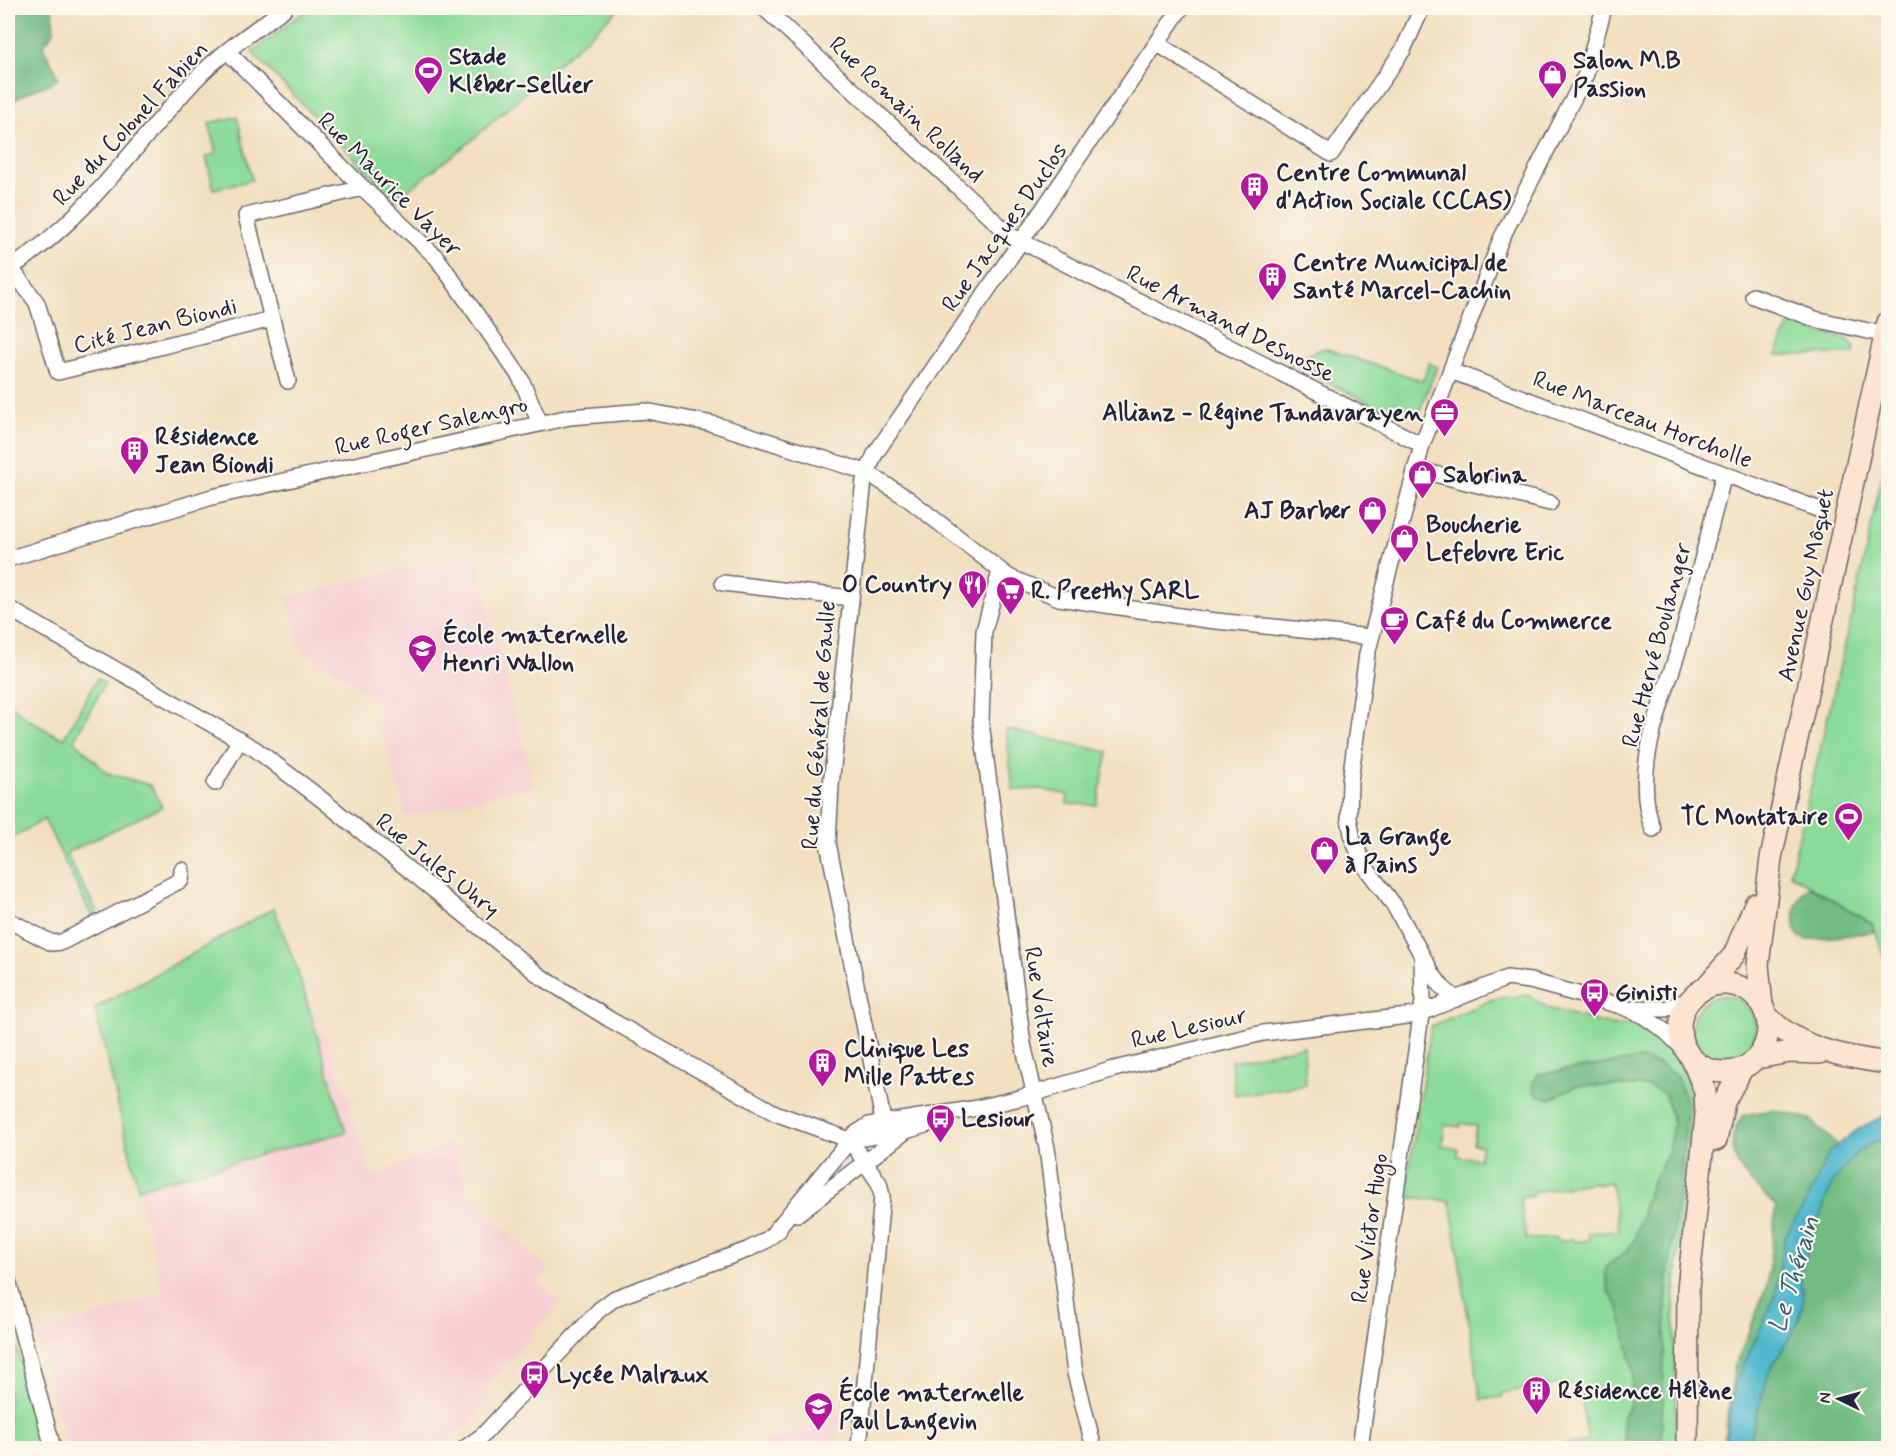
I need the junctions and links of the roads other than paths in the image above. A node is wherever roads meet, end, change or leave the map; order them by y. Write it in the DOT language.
graph roads {
  1 [pos="285,8"];
  2 [pos="764,8"];
  3 [pos="1181,8"];
  4 [pos="1422,8"];
  5 [pos="1604,8"];
  6 [pos="1158,44"];
  7 [pos="227,51"];
  8 [pos="363,188"];
  9 [pos="1020,241"];
  10 [pos="9,269"];
  11 [pos="1753,296"];
  12 [pos="272,319"];
  13 [pos="1887,328"];
  14 [pos="1451,371"];
  15 [pos="288,381"];
  16 [pos="540,423"];
  17 [pos="1422,445"];
  18 [pos="1415,469"];
  19 [pos="866,472"];
  20 [pos="1724,474"];
  21 [pos="1550,503"];
  22 [pos="1820,510"];
  23 [pos="8,559"];
  24 [pos="1000,571"];
  25 [pos="723,583"];
  26 [pos="850,598"];
  27 [pos="8,608"];
  28 [pos="1370,637"];
  29 [pos="239,741"];
  30 [pos="215,783"];
  31 [pos="1653,829"];
  32 [pos="1771,858"];
  33 [pos="182,870"];
  34 [pos="8,920"];
  35 [pos="1419,950"];
  36 [pos="1698,994"];
  37 [pos="1456,999"];
  38 [pos="1621,1006"];
  39 [pos="1764,1011"];
  40 [pos="1422,1013"];
  41 [pos="1689,1055"];
  42 [pos="1841,1055"];
  43 [pos="1749,1063"];
  44 [pos="1888,1063"];
  45 [pos="1034,1093"];
  46 [pos="972,1109"];
  47 [pos="886,1134"];
  48 [pos="850,1140"];
  49 [pos="865,1162"];
  50 [pos="772,1235"];
  51 [pos="8,1280"];
  52 [pos="53,1449"];
  53 [pos="465,1449"];
  54 [pos="859,1449"];
  55 [pos="1094,1449"];
  56 [pos="1360,1449"];
  57 [pos="1687,1449"];
  58 [pos="1701,1449"];
  1 -- 7 [label="street, Rue du Colonel Fabien"];
  2 -- 9 [label="street, Rue Romain Rolland"];
  3 -- 6 [label="street, Rue Jacques Duclos"];
  4 -- 6 [label="street"];
  5 -- 14 [label="street"];
  6 -- 9 [label="street, Rue Jacques Duclos"];
  7 -- 8 [label="street, Rue Maurice Vayer"];
  7 -- 10 [label="street, Rue du Colonel Fabien"];
  8 -- 12 [label="street, Cité Jean Biondi"];
  8 -- 16 [label="street, Rue Maurice Vayer"];
  9 -- 17 [label="street, Rue Armand Desnosse"];
  9 -- 19 [label="street, Rue Jacques Duclos"];
  10 -- 12 [label="street, Cité Jean Biondi"];
  11 -- 13 [label="street"];
  12 -- 15 [label="street, Cité Jean Biondi"];
  13 -- 32 [label="main road, Avenue Guy Môquet"];
  14 -- 17 [label="street"];
  14 -- 20 [label="street, Rue Marceau Horcholle"];
  16 -- 19 [label="street, Rue Roger Salengro"];
  16 -- 23 [label="street, Rue Roger Salengro"];
  17 -- 18 [label="street"];
  18 -- 21 [label="street"];
  18 -- 28 [label="street"];
  19 -- 24 [label="street, Rue Roger Salengro"];
  19 -- 26 [label="street, Rue du Général de Gaulle"];
  20 -- 22 [label="street, Rue Marceau Horcholle"];
  20 -- 31 [label="street, Rue Hervé Boulanger"];
  24 -- 28 [label="street, Rue Roger Salengro"];
  24 -- 45 [label="street, Rue Voltaire"];
  25 -- 26 [label="street"];
  26 -- 47 [label="street, Rue du Général de Gaulle"];
  27 -- 29 [label="street, Rue Jules Uhry"];
  28 -- 35 [label="street"];
  29 -- 30 [label="street"];
  29 -- 48 [label="street, Rue Jules Uhry"];
  32 -- 36 [label="main road, Avenue Guy Môquet"];
  32 -- 39 [label="main road, Avenue Guy Môquet"];
  33 -- 34 [label="street"];
  35 -- 37 [label="street"];
  35 -- 40 [label="street, Rue Victor Hugo"];
  36 -- 38 [label="street"];
  36 -- 39 [label="main road"];
  36 -- 41 [label="main road"];
  37 -- 38 [label="street, Rue Lesiour"];
  37 -- 40 [label="street, Rue Lesiour"];
  38 -- 41 [label="street"];
  39 -- 42 [label="main road"];
  39 -- 43 [label="main road"];
  40 -- 45 [label="street, Rue Lesiour"];
  40 -- 56 [label="street, Rue Victor Hugo"];
  41 -- 43 [label="main road"];
  41 -- 57 [label="main road"];
  42 -- 43 [label="main road"];
  42 -- 44 [label="main road"];
  43 -- 58 [label="main road"];
  45 -- 46 [label="street, Rue Lesiour"];
  45 -- 55 [label="street, Rue Voltaire"];
  46 -- 47 [label="street, Rue Lesiour"];
  46 -- 47 [label="street, Rue Lesiour"];
  47 -- 48 [label="street, Rue Lesiour"];
  47 -- 49 [label="street, Rue Lesiour"];
  48 -- 49 [label="street"];
  48 -- 50 [label="street, Rue Lesiour"];
  49 -- 50 [label="street, Rue Lesiour"];
  49 -- 54 [label="street"];
  50 -- 53 [label="street"];
  51 -- 52 [label="street"];
}
